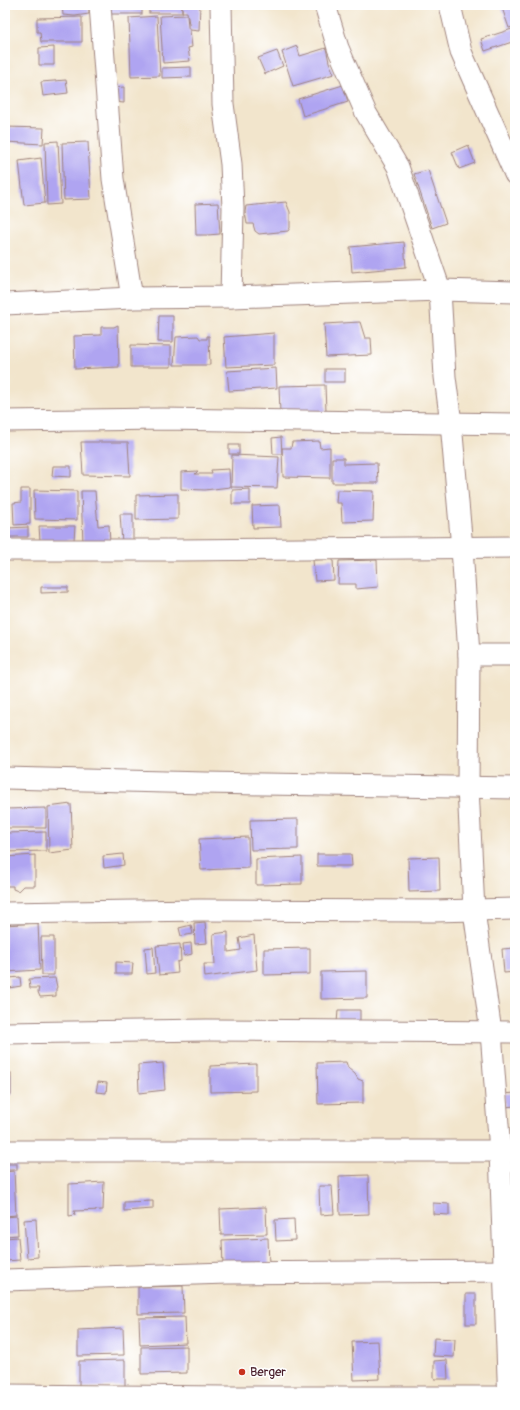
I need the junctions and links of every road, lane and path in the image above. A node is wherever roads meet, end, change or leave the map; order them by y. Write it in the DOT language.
graph roads {
  1 [pos="100,5"];
  2 [pos="221,5"];
  3 [pos="325,5"];
  4 [pos="450,5"];
  5 [pos="515,174"];
  6 [pos="440,290"];
  7 [pos="515,292"];
  8 [pos="231,297"];
  9 [pos="132,298"];
  10 [pos="5,304"];
  11 [pos="5,421"];
  12 [pos="451,423"];
  13 [pos="515,424"];
  14 [pos="515,547"];
  15 [pos="462,548"];
  16 [pos="5,550"];
  17 [pos="469,655"];
  18 [pos="515,655"];
  19 [pos="5,778"];
  20 [pos="468,787"];
  21 [pos="515,788"];
  22 [pos="515,910"];
  23 [pos="474,911"];
  24 [pos="5,913"];
  25 [pos="5,1032"];
  26 [pos="491,1032"];
  27 [pos="515,1032"];
  28 [pos="507,1151"];
  29 [pos="5,1152"];
  30 [pos="510,1271"];
  31 [pos="5,1280"];
  32 [pos="5,1395"];
  33 [pos="511,1400"];
  1 -- 9 [label="street"];
  2 -- 8 [label="street"];
  3 -- 6 [label="street"];
  4 -- 5 [label="street"];
  6 -- 7 [label="street"];
  6 -- 8 [label="street"];
  6 -- 12 [label="street"];
  8 -- 9 [label="street"];
  9 -- 10 [label="street"];
  11 -- 12 [label="street"];
  12 -- 13 [label="street"];
  12 -- 15 [label="street"];
  14 -- 15 [label="street"];
  15 -- 16 [label="street"];
  15 -- 17 [label="street"];
  17 -- 18 [label="street"];
  17 -- 20 [label="street"];
  19 -- 20 [label="street"];
  20 -- 21 [label="street"];
  20 -- 23 [label="street"];
  22 -- 23 [label="street"];
  23 -- 24 [label="street"];
  23 -- 26 [label="street"];
  25 -- 26 [label="street"];
  26 -- 27 [label="street"];
  26 -- 28 [label="street"];
  28 -- 29 [label="street"];
  28 -- 30 [label="street"];
  30 -- 31 [label="street"];
  30 -- 33 [label="street"];
  32 -- 33 [label="street"];
}
